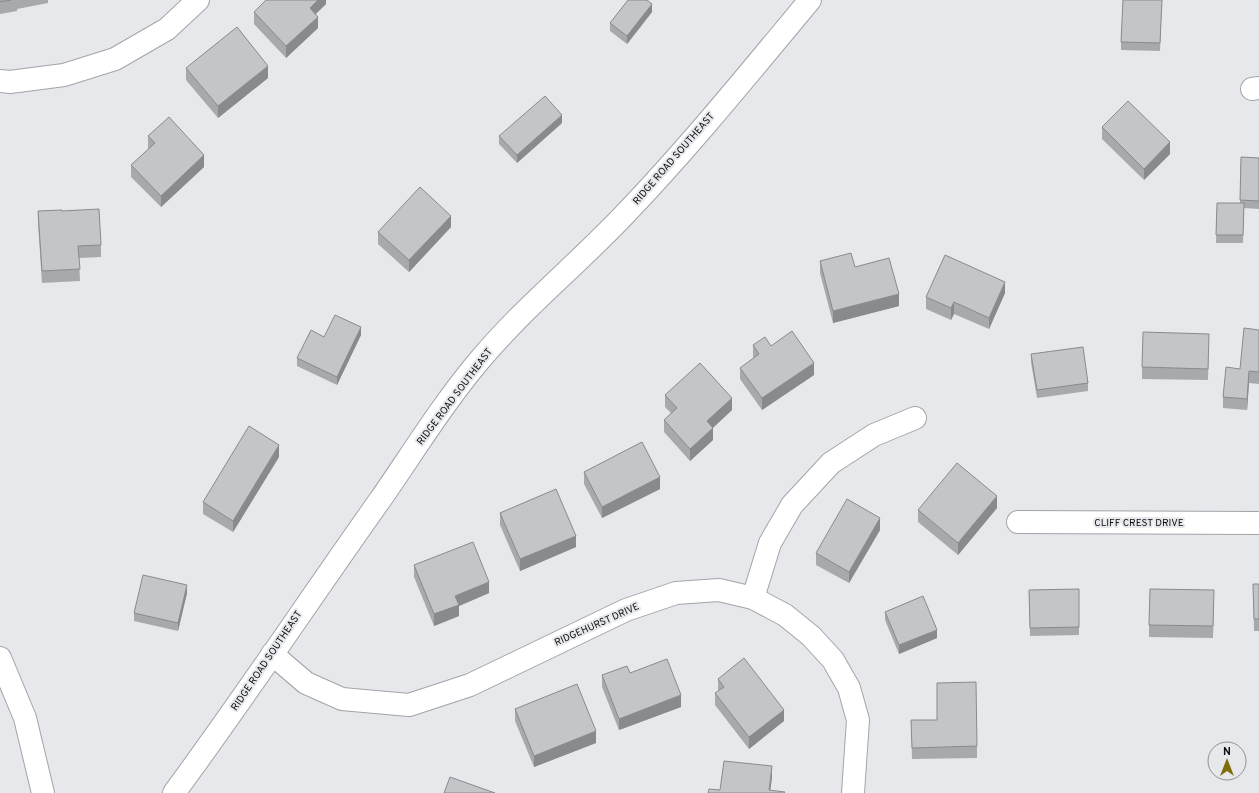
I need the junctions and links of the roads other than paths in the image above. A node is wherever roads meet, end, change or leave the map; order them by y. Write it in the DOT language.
graph roads {
  1 [pos="198,0"];
  2 [pos="810,0"];
  3 [pos="0,81"];
  4 [pos="915,418"];
  5 [pos="1018,522"];
  6 [pos="1259,523"];
  7 [pos="753,598"];
  8 [pos="272,654"];
  9 [pos="0,658"];
  10 [pos="43,793"];
  11 [pos="174,793"];
  12 [pos="853,793"];
  1 -- 3 [label="street"];
  2 -- 8 [label="street, RIDGE ROAD SOUTHEAST"];
  4 -- 7 [label="street"];
  5 -- 6 [label="street, CLIFF CREST DRIVE"];
  7 -- 8 [label="street, RIDGEHURST DRIVE"];
  7 -- 12 [label="street, RIDGEHURST DRIVE"];
  8 -- 11 [label="street, RIDGE ROAD SOUTHEAST"];
  9 -- 10 [label="street"];
}
